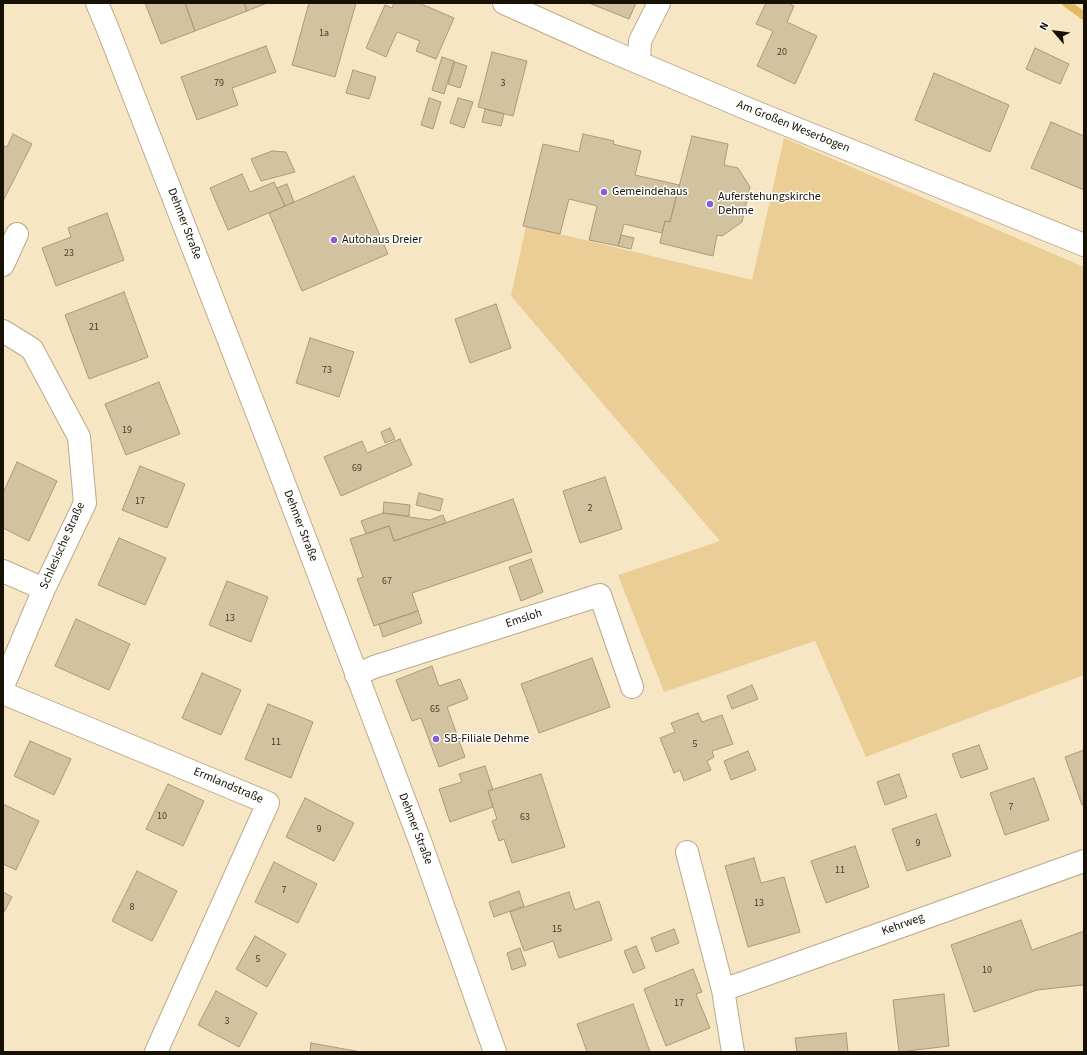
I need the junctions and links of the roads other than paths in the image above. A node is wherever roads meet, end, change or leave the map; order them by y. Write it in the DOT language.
graph roads {
  1 [pos="97,3"];
  2 [pos="504,3"];
  3 [pos="659,3"];
  4 [pos="639,63"];
  5 [pos="17,234"];
  6 [pos="1084,245"];
  7 [pos="3,265"];
  8 [pos="3,331"];
  9 [pos="3,571"];
  10 [pos="44,589"];
  11 [pos="356,674"];
  12 [pos="3,686"];
  13 [pos="632,687"];
  14 [pos="3,693"];
  15 [pos="687,852"];
  16 [pos="1084,861"];
  17 [pos="723,990"];
  18 [pos="156,1052"];
  19 [pos="495,1052"];
  20 [pos="733,1052"];
  1 -- 11 [label="street, Dehmer Straße"];
  2 -- 4 [label="street, Am Großen Weserbogen"];
  3 -- 4 [label="street"];
  4 -- 6 [label="street, Am Großen Weserbogen"];
  5 -- 7 [label="street"];
  8 -- 10 [label="street, Schlesische Straße"];
  9 -- 10 [label="street"];
  10 -- 12 [label="street, Schlesische Straße"];
  11 -- 13 [label="street, Emsloh"];
  11 -- 19 [label="street, Dehmer Straße"];
  14 -- 18 [label="street, Ermlandstraße"];
  15 -- 17 [label="street"];
  16 -- 17 [label="street, Kehrweg"];
  17 -- 20 [label="street"];
}
